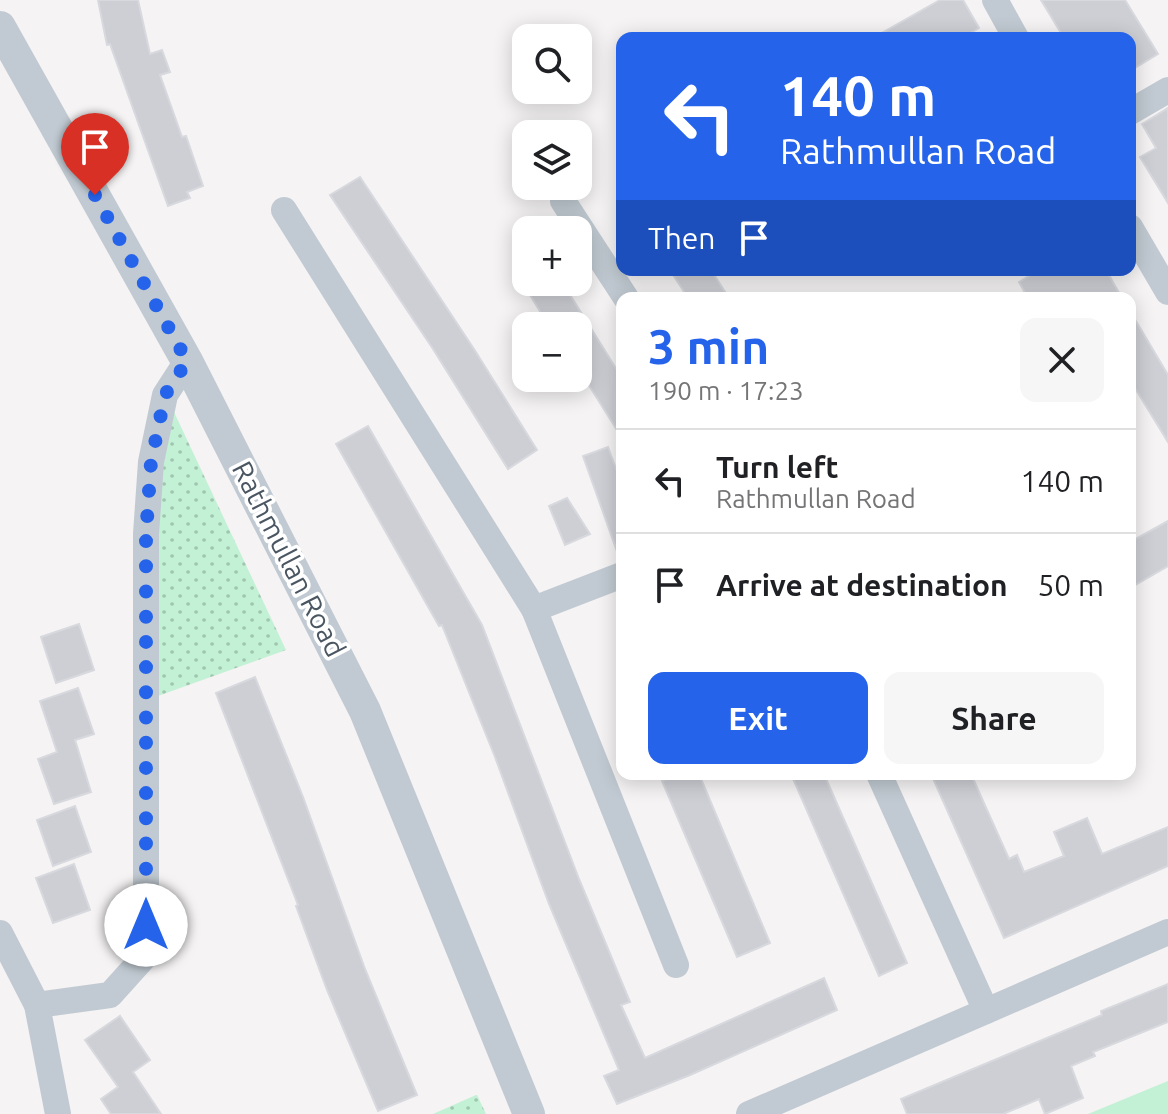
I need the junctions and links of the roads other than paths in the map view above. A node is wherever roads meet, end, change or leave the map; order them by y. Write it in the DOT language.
graph roads {
  1 [pos="995,0"];
  2 [pos="0,27"];
  3 [pos="1013,32"];
  4 [pos="1168,90"];
  5 [pos="1136,109"];
  6 [pos="563,201"];
  7 [pos="284,210"];
  8 [pos="1136,237"];
  9 [pos="622,292"];
  10 [pos="1168,292"];
  11 [pos="187,361"];
  12 [pos="616,577"];
  13 [pos="534,609"];
  14 [pos="882,780"];
  15 [pos="1168,932"];
  16 [pos="0,933"];
  17 [pos="676,965"];
  18 [pos="37,1005"];
  19 [pos="986,1011"];
  20 [pos="58,1114"];
  21 [pos="529,1114"];
  22 [pos="749,1114"];
  1 -- 3 [label="street"];
  2 -- 11 [label="street, Rathmullan Road"];
  4 -- 5 [label="street"];
  6 -- 9 [label="street"];
  7 -- 13 [label="street"];
  8 -- 10 [label="street"];
  11 -- 18 [label="street"];
  11 -- 21 [label="street, Rathmullan Road"];
  12 -- 13 [label="street"];
  13 -- 17 [label="street"];
  14 -- 19 [label="street"];
  15 -- 19 [label="street"];
  16 -- 18 [label="street"];
  18 -- 20 [label="street"];
  19 -- 22 [label="street"];
}
